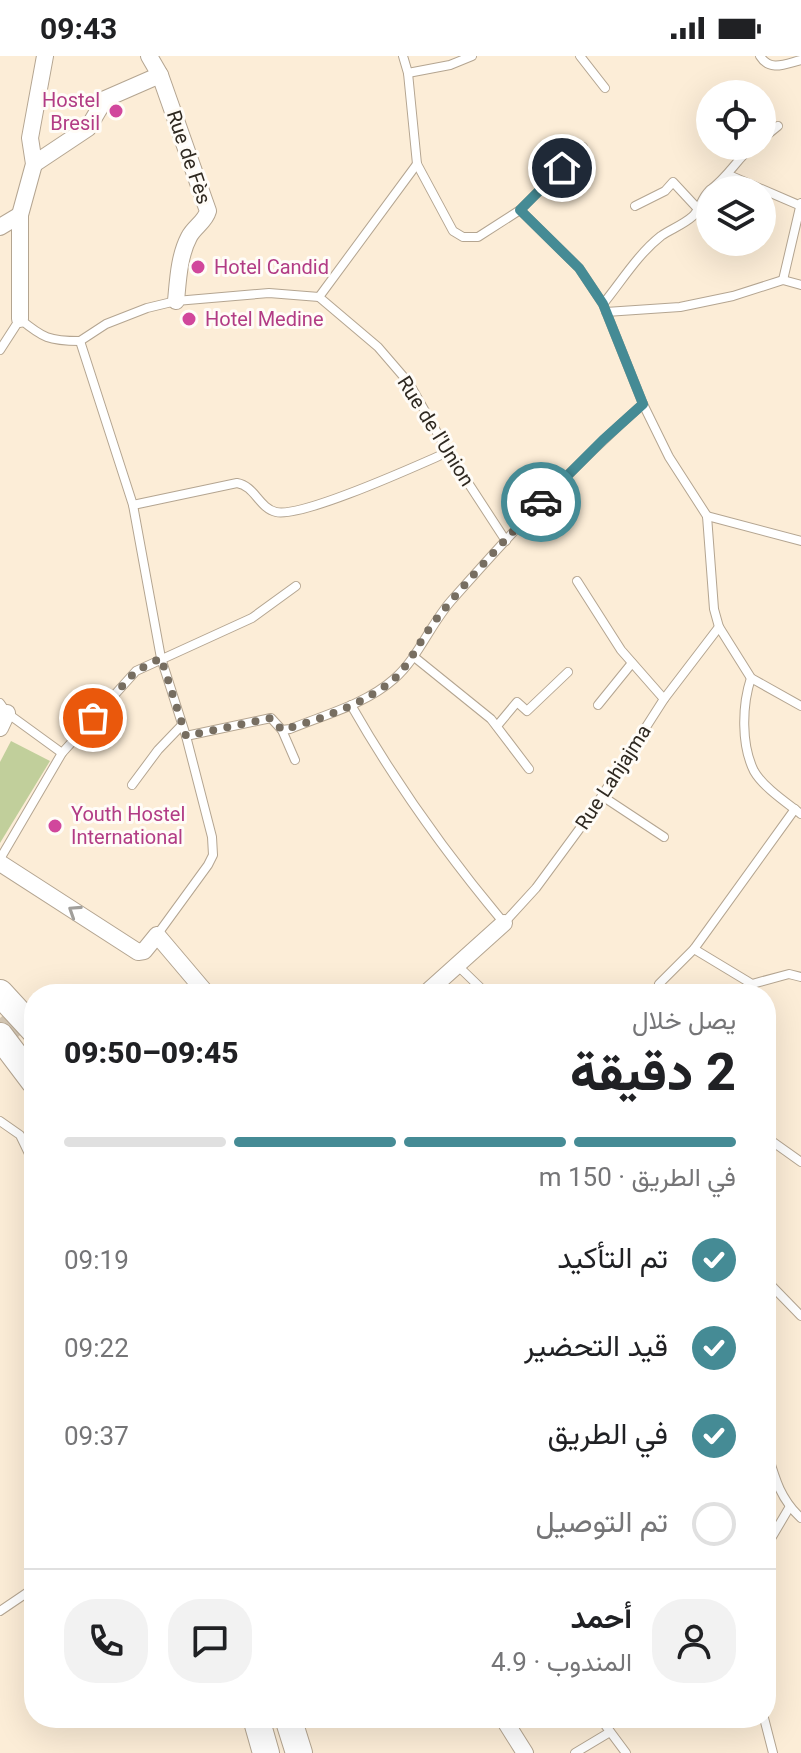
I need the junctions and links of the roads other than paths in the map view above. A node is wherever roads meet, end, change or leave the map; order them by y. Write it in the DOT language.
graph roads {
  1 [pos="45,56"];
  2 [pos="149,56"];
  3 [pos="403,56"];
  4 [pos="472,56"];
  5 [pos="580,56"];
  6 [pos="760,56"];
  7 [pos="801,60"];
  8 [pos="408,73"];
  9 [pos="160,75"];
  10 [pos="605,88"];
  11 [pos="583,147"];
  12 [pos="738,160"];
  13 [pos="34,164"];
  14 [pos="417,164"];
  15 [pos="729,175"];
  16 [pos="801,205"];
  17 [pos="635,206"];
  18 [pos="696,207"];
  19 [pos="520,210"];
  20 [pos="696,212"];
  21 [pos="20,215"];
  22 [pos="0,227"];
  23 [pos="783,280"];
  24 [pos="801,285"];
  25 [pos="319,297"];
  26 [pos="176,301"];
  27 [pos="604,308"];
  28 [pos="20,319"];
  29 [pos="80,341"];
  30 [pos="0,350"];
  31 [pos="643,404"];
  32 [pos="448,452"];
  33 [pos="133,505"];
  34 [pos="707,516"];
  35 [pos="506,541"];
  36 [pos="801,541"];
  37 [pos="577,581"];
  38 [pos="296,586"];
  39 [pos="719,627"];
  40 [pos="413,656"];
  41 [pos="161,658"];
  42 [pos="632,663"];
  43 [pos="568,672"];
  44 [pos="751,678"];
  45 [pos="664,699"];
  46 [pos="351,705"];
  47 [pos="598,705"];
  48 [pos="801,706"];
  49 [pos="2,715"];
  50 [pos="182,725"];
  51 [pos="497,726"];
  52 [pos="282,730"];
  53 [pos="186,736"];
  54 [pos="62,753"];
  55 [pos="295,760"];
  56 [pos="529,769"];
  57 [pos="132,785"];
  58 [pos="602,796"];
  59 [pos="798,811"];
  60 [pos="664,837"];
  61 [pos="0,861"];
  62 [pos="504,923"];
  63 [pos="157,935"];
  64 [pos="694,949"];
  65 [pos="458,966"];
  66 [pos="801,977"];
  67 [pos="199,984"];
  68 [pos="437,984"];
  69 [pos="477,984"];
  70 [pos="659,984"];
  71 [pos="0,993"];
  72 [pos="24,1019"];
  73 [pos="0,1036"];
  74 [pos="24,1068"];
  75 [pos="0,1121"];
  76 [pos="24,1143"];
  77 [pos="776,1144"];
  78 [pos="801,1162"];
  79 [pos="776,1290"];
  80 [pos="801,1316"];
  81 [pos="776,1480"];
  82 [pos="789,1508"];
  83 [pos="801,1518"];
  84 [pos="776,1530"];
  85 [pos="24,1595"];
  86 [pos="0,1611"];
  87 [pos="259,1728"];
  88 [pos="291,1728"];
  89 [pos="509,1728"];
  90 [pos="607,1728"];
  91 [pos="767,1728"];
  92 [pos="610,1732"];
  93 [pos="266,1753"];
  94 [pos="299,1753"];
  95 [pos="525,1753"];
  96 [pos="575,1753"];
  97 [pos="626,1753"];
  98 [pos="773,1753"];
  1 -- 13 [label="street"];
  2 -- 9 [label="street, Rue de Fès"];
  3 -- 8 [label="lane"];
  4 -- 8 [label="lane"];
  5 -- 10 [label="lane"];
  6 -- 7 [label="lane"];
  8 -- 14 [label="lane"];
  9 -- 13 [label="street"];
  9 -- 26 [label="street, Rue de Fès"];
  11 -- 19 [label="lane"];
  12 -- 15 [label="lane"];
  13 -- 21 [label="street"];
  14 -- 19 [label="lane"];
  14 -- 25 [label="lane"];
  15 -- 16 [label="lane"];
  16 -- 23 [label="lane"];
  17 -- 18 [label="lane"];
  19 -- 27 [label="lane"];
  20 -- 27 [label="lane"];
  21 -- 22 [label="street"];
  21 -- 28 [label="street"];
  23 -- 24 [label="lane"];
  23 -- 27 [label="lane"];
  25 -- 26 [label="lane"];
  25 -- 32 [label="lane, Rue de l'Union"];
  26 -- 29 [label="lane"];
  27 -- 31 [label="lane"];
  28 -- 29 [label="lane"];
  28 -- 30 [label="lane"];
  29 -- 33 [label="lane"];
  31 -- 34 [label="lane"];
  31 -- 35 [label="lane"];
  32 -- 33 [label="lane"];
  32 -- 35 [label="lane, Rue de l'Union"];
  33 -- 41 [label="lane"];
  34 -- 36 [label="lane"];
  34 -- 39 [label="lane"];
  35 -- 40 [label="lane"];
  37 -- 42 [label="lane"];
  38 -- 41 [label="lane"];
  39 -- 44 [label="lane"];
  39 -- 45 [label="lane, Rue Lahjajma"];
  40 -- 46 [label="lane"];
  40 -- 51 [label="lane"];
  41 -- 50 [label="lane"];
  41 -- 54 [label="lane"];
  42 -- 45 [label="lane"];
  42 -- 47 [label="lane"];
  43 -- 51 [label="lane"];
  44 -- 48 [label="lane"];
  44 -- 59 [label="lane"];
  45 -- 58 [label="lane, Rue Lahjajma"];
  46 -- 52 [label="lane"];
  46 -- 62 [label="lane"];
  49 -- 54 [label="lane"];
  50 -- 53 [label="lane"];
  50 -- 57 [label="lane"];
  51 -- 56 [label="lane"];
  52 -- 53 [label="lane"];
  52 -- 55 [label="lane"];
  53 -- 63 [label="lane"];
  54 -- 61 [label="lane"];
  58 -- 60 [label="lane"];
  58 -- 62 [label="lane, Rue Lahjajma"];
  59 -- 64 [label="lane"];
  63 -- 61 [label="street, one-way"];
  62 -- 65 [label="street"];
  63 -- 67 [label="street"];
  64 -- 66 [label="lane"];
  64 -- 70 [label="lane"];
  65 -- 68 [label="street"];
  65 -- 69 [label="lane"];
  71 -- 72 [label="main road"];
  73 -- 74 [label="main road"];
  75 -- 76 [label="lane"];
  77 -- 78 [label="lane"];
  79 -- 80 [label="lane"];
  81 -- 82 [label="lane"];
  82 -- 83 [label="lane"];
  82 -- 84 [label="lane"];
  85 -- 86 [label="lane"];
  87 -- 93 [label="main road"];
  88 -- 94 [label="main road"];
  89 -- 95 [label="street"];
  90 -- 92 [label="lane"];
  91 -- 98 [label="lane"];
  92 -- 96 [label="lane"];
  92 -- 97 [label="lane"];
}
